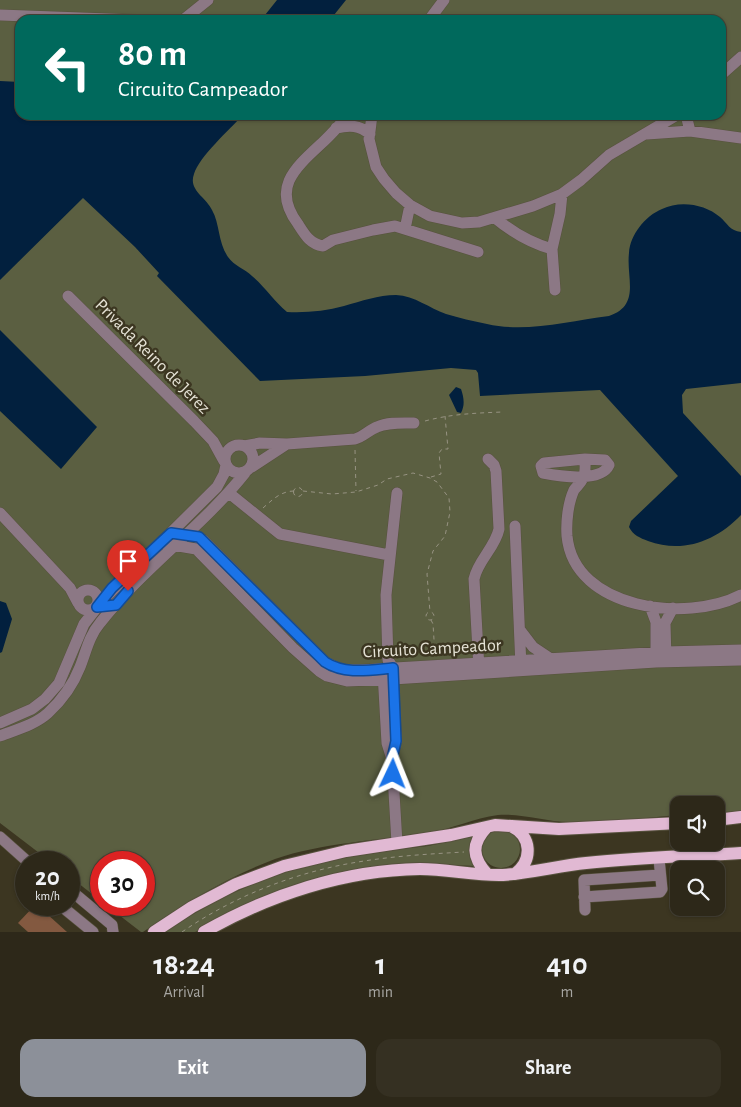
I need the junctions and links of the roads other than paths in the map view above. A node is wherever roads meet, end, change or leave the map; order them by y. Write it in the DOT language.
graph roads {
  1 [pos="208,0"];
  2 [pos="444,0"];
  3 [pos="0,15"];
  4 [pos="189,15"];
  5 [pos="433,15"];
  6 [pos="15,16"];
  7 [pos="741,57"];
  8 [pos="741,69"];
  9 [pos="726,71"];
  10 [pos="726,72"];
  11 [pos="344,120"];
  12 [pos="371,120"];
  13 [pos="668,120"];
  14 [pos="687,120"];
  15 [pos="336,128"];
  16 [pos="690,131"];
  17 [pos="370,134"];
  18 [pos="645,134"];
  19 [pos="741,138"];
  20 [pos="562,194"];
  21 [pos="410,205"];
  22 [pos="495,218"];
  23 [pos="452,221"];
  24 [pos="404,229"];
  25 [pos="450,244"];
  26 [pos="552,249"];
  27 [pos="478,252"];
  28 [pos="555,290"];
  29 [pos="68,296"];
  30 [pos="414,424"];
  31 [pos="213,441"];
  32 [pos="287,444"];
  33 [pos="239,446"];
  34 [pos="488,459"];
  35 [pos="585,459"];
  36 [pos="572,460"];
  37 [pos="225,463"];
  38 [pos="248,470"];
  39 [pos="571,477"];
  40 [pos="584,477"];
  41 [pos="574,491"];
  42 [pos="229,493"];
  43 [pos="397,493"];
  44 [pos="0,513"];
  45 [pos="202,519"];
  46 [pos="516,526"];
  47 [pos="171,533"];
  48 [pos="185,535"];
  49 [pos="203,540"];
  50 [pos="161,543"];
  51 [pos="176,545"];
  52 [pos="389,555"];
  53 [pos="70,588"];
  54 [pos="112,588"];
  55 [pos="88,590"];
  56 [pos="741,595"];
  57 [pos="78,604"];
  58 [pos="116,605"];
  59 [pos="96,606"];
  60 [pos="650,606"];
  61 [pos="673,608"];
  62 [pos="281,617"];
  63 [pos="99,623"];
  64 [pos="272,626"];
  65 [pos="519,628"];
  66 [pos="80,633"];
  67 [pos="741,650"];
  68 [pos="661,657"];
  69 [pos="551,659"];
  70 [pos="741,660"];
  71 [pos="521,666"];
  72 [pos="479,668"];
  73 [pos="388,671"];
  74 [pos="340,675"];
  75 [pos="0,723"];
  76 [pos="0,736"];
  77 [pos="741,818"];
  78 [pos="725,819"];
  79 [pos="670,823"];
  80 [pos="510,825"];
  81 [pos="487,827"];
  82 [pos="0,837"];
  83 [pos="398,843"];
  84 [pos="16,851"];
  85 [pos="741,853"];
  86 [pos="659,858"];
  87 [pos="487,874"];
  88 [pos="515,874"];
  89 [pos="660,875"];
  90 [pos="584,897"];
  91 [pos="80,898"];
  92 [pos="584,910"];
  93 [pos="72,916"];
  94 [pos="89,931"];
  95 [pos="113,932"];
  96 [pos="154,932"];
  97 [pos="204,932"];
  1 -- 4 [label="street"];
  2 -- 5 [label="street"];
  3 -- 6 [label="street"];
  7 -- 9 [label="street"];
  8 -- 10 [label="street"];
  11 -- 15 [label="street"];
  12 -- 17 [label="street"];
  13 -- 18 [label="street"];
  14 -- 16 [label="street"];
  15 -- 17 [label="street"];
  15 -- 24 [label="street"];
  16 -- 18 [label="street"];
  16 -- 19 [label="street"];
  17 -- 21 [label="street"];
  18 -- 20 [label="street"];
  20 -- 22 [label="street"];
  20 -- 26 [label="street"];
  21 -- 23 [label="street"];
  21 -- 24 [label="street"];
  22 -- 23 [label="street"];
  22 -- 26 [label="street"];
  23 -- 25 [label="street"];
  24 -- 25 [label="street"];
  25 -- 27 [label="street"];
  26 -- 28 [label="street"];
  29 -- 31 [label="street, Privada Reino de Jerez"];
  30 -- 32 [label="street"];
  31 -- 33 [label="street"];
  31 -- 37 [label="street, Privada Reino de Jerez"];
  32 -- 33 [label="street"];
  32 -- 38 [label="street"];
  33 -- 37 [label="street"];
  33 -- 38 [label="street"];
  34 -- 72 [label="street"];
  35 -- 36 [label="street"];
  35 -- 40 [label="street"];
  35 -- 40 [label="street"];
  36 -- 39 [label="street"];
  36 -- 39 [label="street"];
  37 -- 38 [label="street"];
  37 -- 47 [label="street"];
  38 -- 42 [label="street"];
  39 -- 40 [label="street"];
  39 -- 41 [label="street"];
  40 -- 41 [label="street"];
  41 -- 60 [label="street"];
  42 -- 45 [label="street"];
  42 -- 52 [label="street"];
  43 -- 52 [label="street"];
  44 -- 53 [label="street"];
  45 -- 48 [label="street"];
  45 -- 49 [label="street"];
  46 -- 65 [label="street"];
  47 -- 48 [label="street, Circuito Campeador"];
  47 -- 50 [label="street"];
  48 -- 49 [label="street, Circuito Campeador"];
  48 -- 51 [label="street"];
  49 -- 62 [label="street, Circuito Campeador"];
  50 -- 51 [label="street, Circuito Campeador"];
  50 -- 54 [label="street"];
  51 -- 58 [label="street"];
  51 -- 64 [label="street, Circuito Campeador"];
  52 -- 73 [label="street"];
  53 -- 55 [label="street"];
  53 -- 57 [label="street"];
  54 -- 55 [label="street"];
  54 -- 59 [label="street"];
  55 -- 57 [label="street"];
  55 -- 59 [label="street"];
  56 -- 61 [label="street"];
  57 -- 59 [label="street"];
  57 -- 66 [label="street"];
  58 -- 59 [label="street"];
  58 -- 63 [label="street"];
  59 -- 63 [label="street"];
  59 -- 66 [label="street"];
  60 -- 61 [label="street"];
  60 -- 68 [label="street"];
  61 -- 68 [label="street"];
  62 -- 64 [label="street"];
  62 -- 74 [label="street, Circuito Campeador"];
  63 -- 76 [label="street"];
  64 -- 74 [label="street, Circuito Campeador"];
  65 -- 69 [label="street"];
  65 -- 71 [label="street"];
  66 -- 75 [label="street"];
  67 -- 68 [label="street, Circuito Campeador"];
  68 -- 69 [label="street, Circuito Campeador"];
  68 -- 70 [label="street, Circuito Campeador"];
  68 -- 71 [label="street, Circuito Campeador"];
  69 -- 71 [label="street, Circuito Campeador"];
  71 -- 72 [label="street, Circuito Campeador"];
  72 -- 73 [label="street, Circuito Campeador"];
  72 -- 73 [label="street, Circuito Campeador"];
  73 -- 74 [label="street, Circuito Campeador"];
  73 -- 83 [label="street"];
  77 -- 78 [label="main road"];
  79 -- 80 [label="main road"];
  80 -- 81 [label="main road"];
  80 -- 88 [label="main road"];
  81 -- 83 [label="main road"];
  81 -- 87 [label="main road"];
  82 -- 84 [label="street"];
  83 -- 96 [label="main road"];
  85 -- 86 [label="main road"];
  86 -- 88 [label="main road"];
  86 -- 89 [label="street"];
  87 -- 88 [label="main road"];
  87 -- 97 [label="main road"];
  89 -- 90 [label="street"];
  89 -- 90 [label="street"];
  90 -- 92 [label="street"];
  91 -- 95 [label="street"];
  93 -- 94 [label="street"];
}
